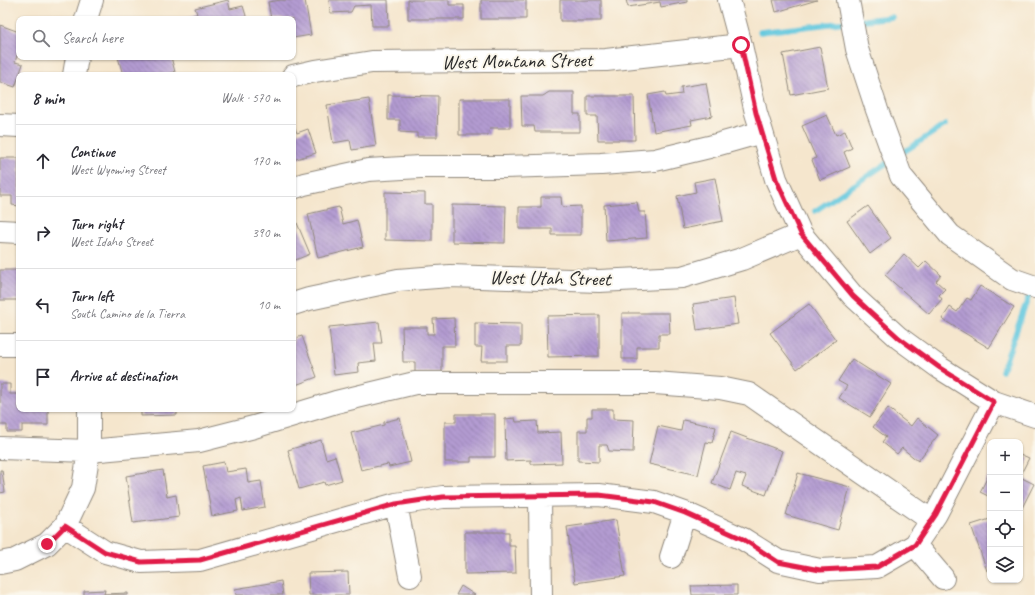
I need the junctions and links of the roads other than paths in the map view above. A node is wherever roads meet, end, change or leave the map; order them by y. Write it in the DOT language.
graph roads {
  1 [pos="92,0"];
  2 [pos="729,0"];
  3 [pos="848,0"];
  4 [pos="87,16"];
  5 [pos="741,45"];
  6 [pos="76,60"];
  7 [pos="74,72"];
  8 [pos="296,75"];
  9 [pos="0,126"];
  10 [pos="16,126"];
  11 [pos="762,132"];
  12 [pos="296,187"];
  13 [pos="0,231"];
  14 [pos="16,232"];
  15 [pos="801,234"];
  16 [pos="1035,287"];
  17 [pos="296,303"];
  18 [pos="0,345"];
  19 [pos="16,345"];
  20 [pos="994,402"];
  21 [pos="89,412"];
  22 [pos="1035,416"];
  23 [pos="0,448"];
  24 [pos="89,451"];
  25 [pos="540,496"];
  26 [pos="396,504"];
  27 [pos="685,513"];
  28 [pos="931,520"];
  29 [pos="65,526"];
  30 [pos="915,545"];
  31 [pos="671,557"];
  32 [pos="0,563"];
  33 [pos="410,576"];
  34 [pos="943,578"];
  35 [pos="541,595"];
  1 -- 4 [label="street"];
  2 -- 5 [label="street"];
  3 -- 16 [label="street"];
  5 -- 8 [label="street, West Montana Street"];
  5 -- 11 [label="street"];
  6 -- 7 [label="street"];
  9 -- 10 [label="street"];
  11 -- 12 [label="street"];
  11 -- 15 [label="street"];
  13 -- 14 [label="street"];
  15 -- 17 [label="street, West Utah Street"];
  15 -- 20 [label="street"];
  18 -- 19 [label="street"];
  20 -- 22 [label="street"];
  20 -- 28 [label="street"];
  21 -- 24 [label="street"];
  23 -- 24 [label="street"];
  24 -- 28 [label="street"];
  24 -- 29 [label="street"];
  25 -- 26 [label="street"];
  25 -- 27 [label="street"];
  25 -- 35 [label="street"];
  26 -- 29 [label="street"];
  26 -- 33 [label="street"];
  27 -- 30 [label="street"];
  27 -- 31 [label="street"];
  28 -- 30 [label="street"];
  29 -- 32 [label="street"];
  30 -- 34 [label="street"];
}
